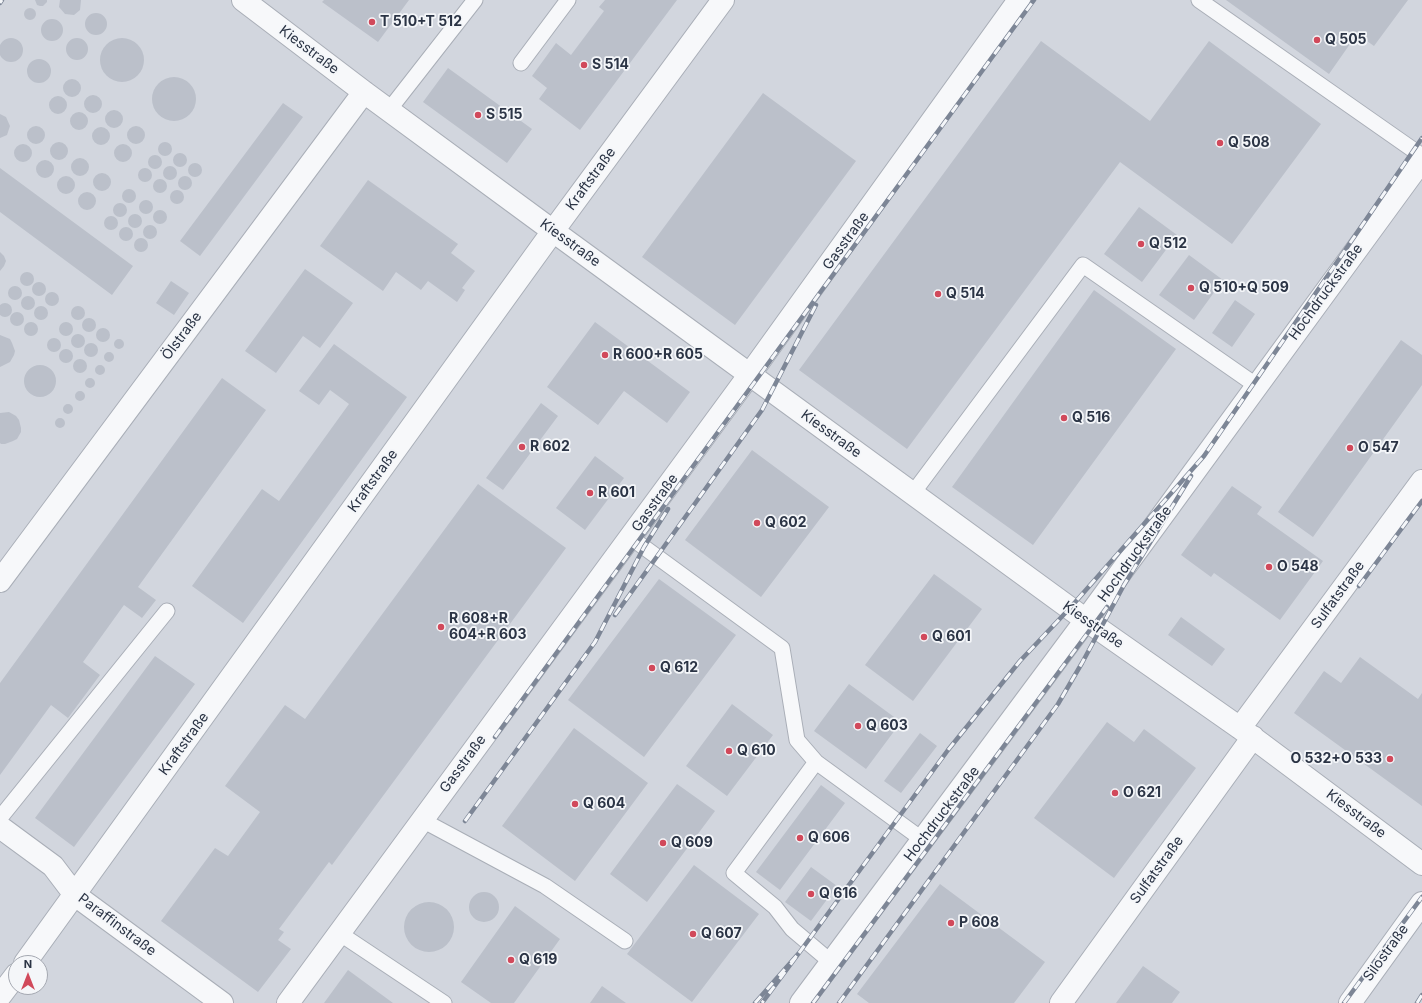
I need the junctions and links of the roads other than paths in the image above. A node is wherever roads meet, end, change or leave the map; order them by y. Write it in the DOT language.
graph roads {
  1 [pos="243,0"];
  2 [pos="475,0"];
  3 [pos="568,0"];
  4 [pos="723,0"];
  5 [pos="1019,0"];
  6 [pos="1199,0"];
  7 [pos="521,63"];
  8 [pos="364,92"];
  9 [pos="389,110"];
  10 [pos="1422,156"];
  11 [pos="1422,160"];
  12 [pos="553,231"];
  13 [pos="750,374"];
  14 [pos="1257,386"];
  15 [pos="1422,481"];
  16 [pos="913,493"];
  17 [pos="630,537"];
  18 [pos="0,581"];
  19 [pos="167,611"];
  20 [pos="1086,620"];
  21 [pos="1247,733"];
  22 [pos="816,762"];
  23 [pos="0,818"];
  24 [pos="422,820"];
  25 [pos="0,827"];
  26 [pos="922,840"];
  27 [pos="1422,864"];
  28 [pos="75,895"];
  29 [pos="1422,903"];
  30 [pos="339,933"];
  31 [pos="625,941"];
  32 [pos="31,955"];
  33 [pos="831,962"];
  34 [pos="8,986"];
  35 [pos="0,996"];
  36 [pos="222,1003"];
  37 [pos="288,1003"];
  38 [pos="444,1003"];
  39 [pos="801,1003"];
  40 [pos="1061,1003"];
  41 [pos="1350,1003"];
  1 -- 8 [label="street, Kiesstraße"];
  2 -- 9 [label="lane"];
  3 -- 7 [label="lane"];
  4 -- 12 [label="street, Kraftstraße"];
  5 -- 13 [label="street, Gasstraße"];
  6 -- 10 [label="lane"];
  8 -- 9 [label="street, Kiesstraße"];
  8 -- 18 [label="street, Ölstraße"];
  9 -- 12 [label="street, Kiesstraße"];
  11 -- 14 [label="street, Hochdruckstraße"];
  12 -- 13 [label="street, Kiesstraße"];
  12 -- 28 [label="street, Kraftstraße"];
  13 -- 16 [label="street, Kiesstraße"];
  13 -- 17 [label="street, Gasstraße"];
  14 -- 16 [label="lane"];
  14 -- 20 [label="street, Hochdruckstraße"];
  15 -- 21 [label="street, Sulfatstraße"];
  16 -- 20 [label="street, Kiesstraße"];
  17 -- 22 [label="lane"];
  17 -- 24 [label="street, Gasstraße"];
  19 -- 23 [label="lane"];
  20 -- 21 [label="street, Kiesstraße"];
  20 -- 26 [label="street, Hochdruckstraße"];
  21 -- 27 [label="street, Kiesstraße"];
  21 -- 40 [label="street, Sulfatstraße"];
  22 -- 26 [label="lane"];
  22 -- 33 [label="lane"];
  24 -- 30 [label="street, Gasstraße"];
  24 -- 31 [label="lane"];
  25 -- 28 [label="street, Paraffinstraße"];
  26 -- 33 [label="street, Hochdruckstraße"];
  28 -- 32 [label="street, Kraftstraße"];
  28 -- 36 [label="street, Paraffinstraße"];
  29 -- 41 [label="street, Silostraße"];
  30 -- 37 [label="street, Gasstraße"];
  30 -- 38 [label="lane"];
  33 -- 39 [label="street, Hochdruckstraße"];
  34 -- 35 [label="street"];
}
